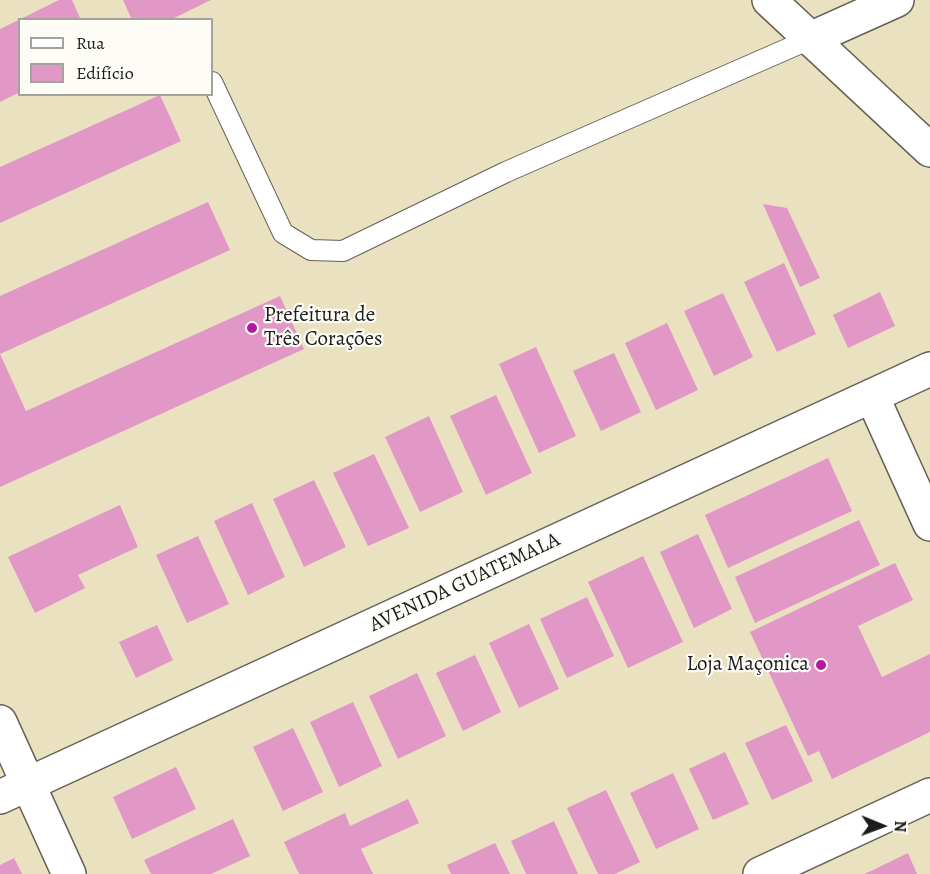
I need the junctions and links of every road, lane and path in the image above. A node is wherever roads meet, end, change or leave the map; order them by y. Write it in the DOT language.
graph roads {
  1 [pos="769,0"];
  2 [pos="897,0"];
  3 [pos="810,39"];
  4 [pos="213,84"];
  5 [pos="930,150"];
  6 [pos="930,369"];
  7 [pos="872,396"];
  8 [pos="930,524"];
  9 [pos="0,722"];
  10 [pos="14,790"];
  11 [pos="930,795"];
  12 [pos="69,874"];
  13 [pos="760,874"];
  1 -- 3 [label="street"];
  2 -- 3 [label="street"];
  3 -- 4 [label="lane"];
  3 -- 5 [label="street"];
  6 -- 7 [label="street, AVENIDA GUATEMALA"];
  7 -- 8 [label="street"];
  7 -- 10 [label="street, AVENIDA GUATEMALA"];
  9 -- 10 [label="street"];
  10 -- 12 [label="street"];
  11 -- 13 [label="street"];
}
